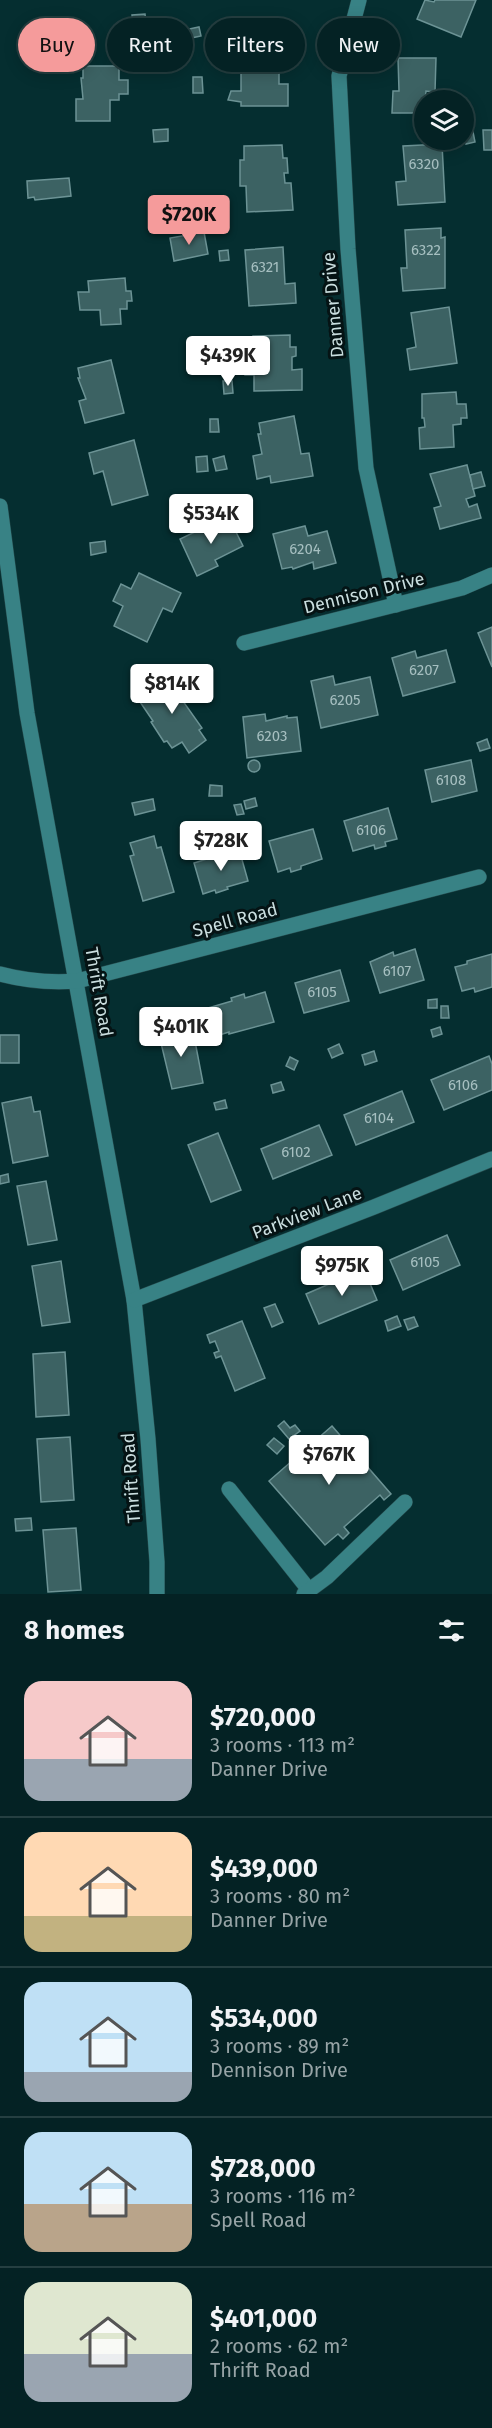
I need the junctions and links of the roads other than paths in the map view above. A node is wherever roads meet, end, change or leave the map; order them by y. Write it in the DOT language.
graph roads {
  1 [pos="359,0"];
  2 [pos="0,506"];
  3 [pos="492,574"];
  4 [pos="396,605"];
  5 [pos="244,643"];
  6 [pos="479,877"];
  7 [pos="0,974"];
  8 [pos="77,981"];
  9 [pos="492,1159"];
  10 [pos="134,1300"];
  11 [pos="229,1489"];
  12 [pos="405,1502"];
  13 [pos="307,1592"];
  14 [pos="157,1594"];
  1 -- 4 [label="street, Danner Drive"];
  2 -- 8 [label="street, Thrift Road"];
  3 -- 4 [label="street, Dennison Drive"];
  4 -- 5 [label="street, Dennison Drive"];
  6 -- 8 [label="street, Spell Road"];
  7 -- 8 [label="street, Spell Road"];
  8 -- 10 [label="street, Thrift Road"];
  9 -- 10 [label="street, Parkview Lane"];
  10 -- 14 [label="street, Thrift Road"];
  11 -- 13 [label="street"];
  12 -- 13 [label="street"];
}
